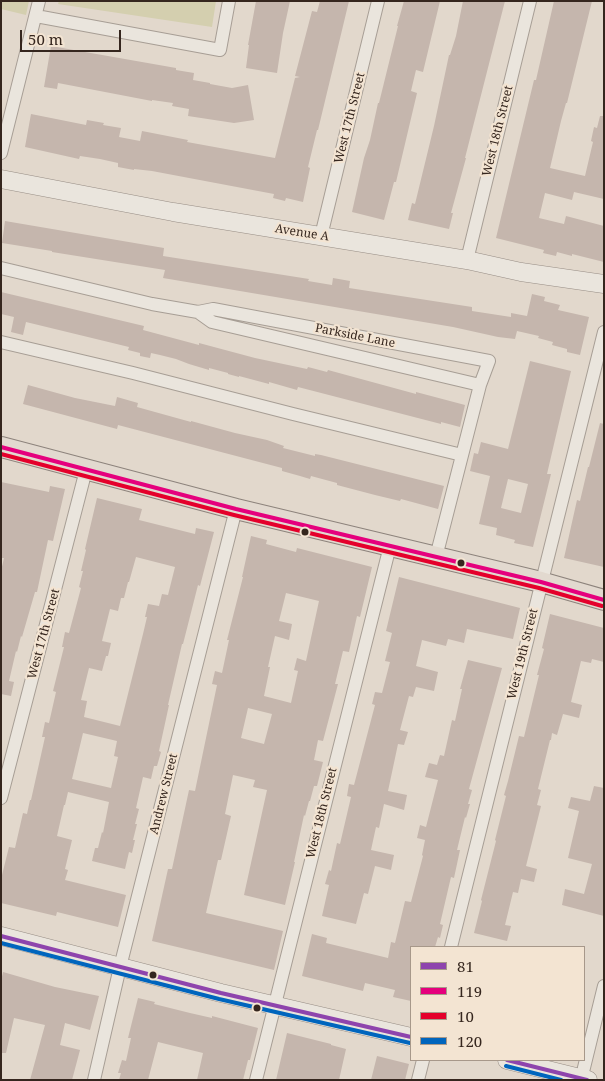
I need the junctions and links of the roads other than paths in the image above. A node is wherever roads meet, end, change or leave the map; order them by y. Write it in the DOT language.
graph roads {
  1 [pos="40,1"];
  2 [pos="229,1"];
  3 [pos="378,1"];
  4 [pos="530,1"];
  5 [pos="36,16"];
  6 [pos="1,153"];
  7 [pos="1,179"];
  8 [pos="321,236"];
  9 [pos="467,260"];
  10 [pos="1,268"];
  11 [pos="604,284"];
  12 [pos="198,312"];
  13 [pos="604,332"];
  14 [pos="1,342"];
  15 [pos="480,385"];
  16 [pos="1,447"];
  17 [pos="462,455"];
  18 [pos="86,470"];
  19 [pos="236,509"];
  20 [pos="390,546"];
  21 [pos="436,557"];
  22 [pos="541,582"];
  23 [pos="604,600"];
  24 [pos="1,798"];
  25 [pos="1,936"];
  26 [pos="451,946"];
  27 [pos="120,967"];
  28 [pos="604,986"];
  29 [pos="274,1006"];
  30 [pos="410,1037"];
  31 [pos="423,1061"];
  32 [pos="511,1061"];
  33 [pos="584,1079"];
  34 [pos="94,1080"];
  35 [pos="256,1080"];
  36 [pos="418,1080"];
  1 -- 5 [label="street"];
  2 -- 5 [label="street"];
  3 -- 8 [label="street, West 17th Street"];
  4 -- 9 [label="street, West 18th Street"];
  5 -- 6 [label="street"];
  7 -- 8 [label="street, Avenue A"];
  8 -- 9 [label="street, Avenue A"];
  9 -- 11 [label="street, Avenue A"];
  10 -- 12 [label="street, Parkside Lane"];
  12 -- 15 [label="street, Parkside Lane"];
  12 -- 15 [label="street, Parkside Lane"];
  13 -- 22 [label="street, West 19th Street"];
  14 -- 17 [label="street"];
  15 -- 17 [label="street, Parkside Lane"];
  16 -- 18 [label="main road"];
  17 -- 21 [label="street, Parkside Lane"];
  18 -- 19 [label="main road"];
  18 -- 24 [label="street, West 17th Street"];
  19 -- 20 [label="main road"];
  19 -- 27 [label="street, Andrew Street"];
  20 -- 21 [label="main road"];
  20 -- 29 [label="street, West 18th Street"];
  21 -- 22 [label="main road"];
  22 -- 23 [label="main road"];
  22 -- 26 [label="street, West 19th Street"];
  25 -- 27 [label="street"];
  27 -- 29 [label="street"];
  27 -- 34 [label="street, Andrew Street"];
  28 -- 33 [label="street"];
  29 -- 30 [label="street"];
  29 -- 35 [label="street, West 18th Street"];
  31 -- 36 [label="street"];
  32 -- 33 [label="street"];
}
